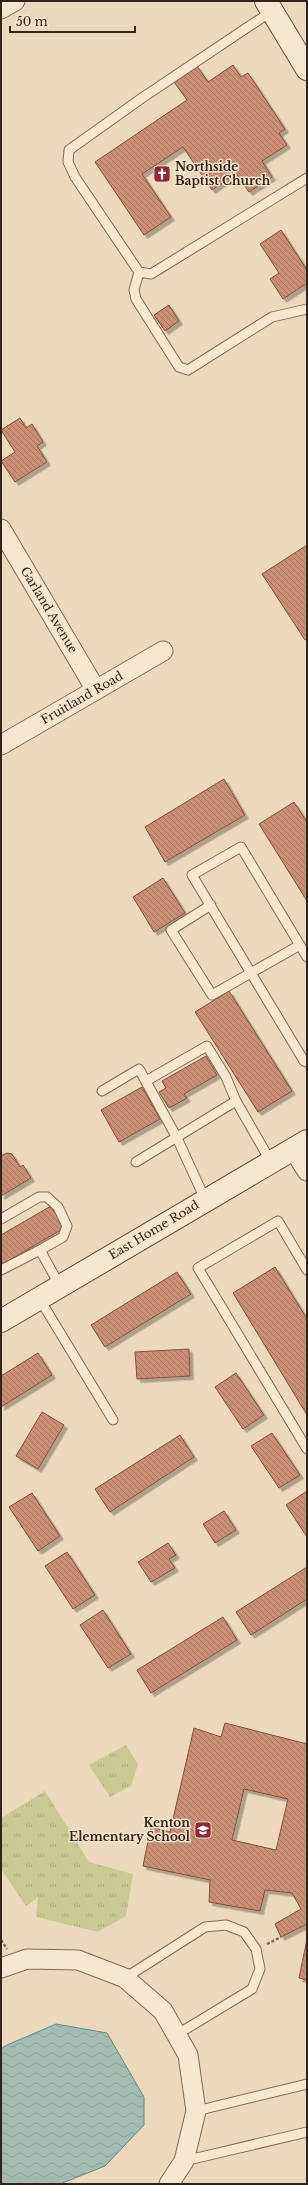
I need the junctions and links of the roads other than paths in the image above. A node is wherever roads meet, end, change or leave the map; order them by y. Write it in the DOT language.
graph roads {
  1 [pos="15,1"];
  2 [pos="269,6"];
  3 [pos="1,9"];
  4 [pos="307,69"];
  5 [pos="307,178"];
  6 [pos="139,272"];
  7 [pos="307,309"];
  8 [pos="1,529"];
  9 [pos="163,651"];
  10 [pos="96,690"];
  11 [pos="1,745"];
  12 [pos="210,905"];
  13 [pos="300,945"];
  14 [pos="307,957"];
  15 [pos="252,973"];
  16 [pos="307,1062"];
  17 [pos="146,1081"];
  18 [pos="102,1091"];
  19 [pos="236,1102"];
  20 [pos="177,1138"];
  21 [pos="300,1145"];
  22 [pos="136,1162"];
  23 [pos="272,1162"];
  24 [pos="307,1171"];
  25 [pos="205,1199"];
  26 [pos="1,1219"];
  27 [pos="40,1250"];
  28 [pos="306,1267"];
  29 [pos="1,1270"];
  30 [pos="60,1286"];
  31 [pos="39,1298"];
  32 [pos="1,1321"];
  33 [pos="113,1420"];
  34 [pos="307,1449"];
  35 [pos="1,1968"];
  36 [pos="125,1978"];
  37 [pos="176,2035"];
  38 [pos="307,2084"];
  39 [pos="196,2111"];
  40 [pos="307,2132"];
  41 [pos="184,2161"];
  42 [pos="169,2184"];
  1 -- 3 [label="street"];
  2 -- 4 [label="street"];
  2 -- 6 [label="lane"];
  5 -- 6 [label="lane"];
  6 -- 7 [label="lane"];
  8 -- 10 [label="street, Garland Avenue"];
  9 -- 10 [label="street, Fruitland Road"];
  10 -- 11 [label="street, Fruitland Road"];
  12 -- 13 [label="lane"];
  12 -- 15 [label="lane"];
  12 -- 15 [label="lane"];
  13 -- 14 [label="lane"];
  13 -- 15 [label="lane"];
  15 -- 16 [label="lane"];
  17 -- 18 [label="lane"];
  17 -- 19 [label="lane"];
  17 -- 20 [label="lane"];
  19 -- 20 [label="lane"];
  19 -- 23 [label="lane"];
  20 -- 22 [label="lane"];
  20 -- 25 [label="lane"];
  21 -- 23 [label="street, East Home Road"];
  21 -- 24 [label="street"];
  23 -- 25 [label="street, East Home Road"];
  25 -- 30 [label="street, East Home Road"];
  26 -- 27 [label="lane"];
  27 -- 29 [label="lane"];
  27 -- 30 [label="lane"];
  28 -- 34 [label="lane"];
  30 -- 31 [label="street, East Home Road"];
  31 -- 32 [label="street, East Home Road"];
  31 -- 33 [label="lane"];
  35 -- 36 [label="street"];
  36 -- 37 [label="street"];
  36 -- 37 [label="lane"];
  37 -- 39 [label="street"];
  38 -- 39 [label="lane"];
  39 -- 41 [label="street"];
  40 -- 41 [label="lane"];
  41 -- 42 [label="street"];
}
